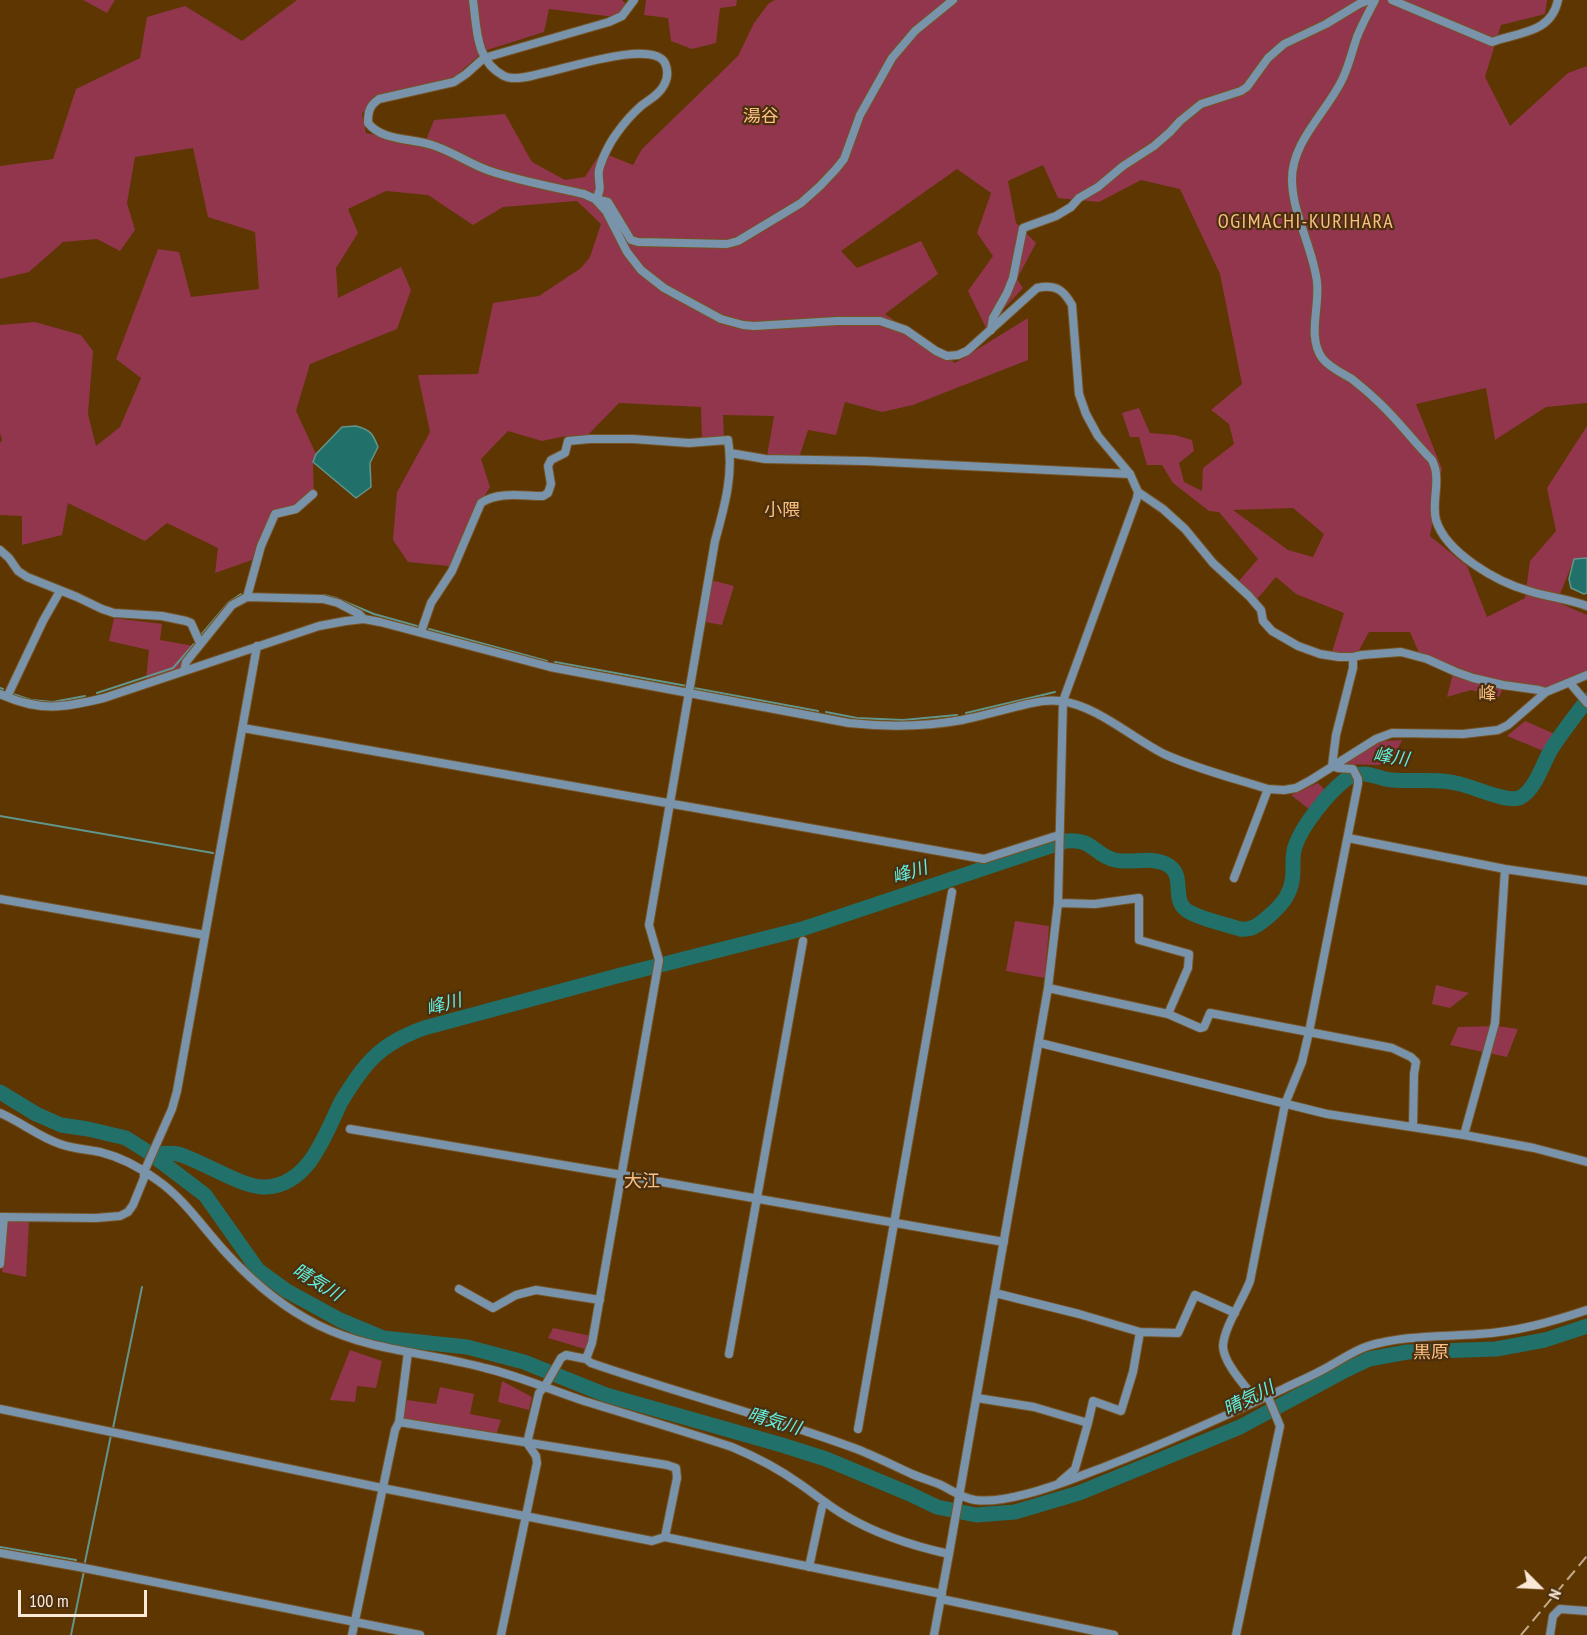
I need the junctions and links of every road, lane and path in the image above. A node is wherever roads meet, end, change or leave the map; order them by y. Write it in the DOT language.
graph roads {
  1 [pos="473,0"];
  2 [pos="634,0"];
  3 [pos="953,0"];
  4 [pos="1370,0"];
  5 [pos="1375,0"];
  6 [pos="1392,0"];
  7 [pos="1558,0"];
  8 [pos="484,58"];
  9 [pos="595,199"];
  10 [pos="991,330"];
  11 [pos="730,453"];
  12 [pos="1130,474"];
  13 [pos="1138,492"];
  14 [pos="314,494"];
  15 [pos="0,550"];
  16 [pos="60,591"];
  17 [pos="247,597"];
  18 [pos="1587,606"];
  19 [pos="364,619"];
  20 [pos="421,632"];
  21 [pos="200,643"];
  22 [pos="256,646"];
  23 [pos="1353,657"];
  24 [pos="184,671"];
  25 [pos="1587,675"];
  26 [pos="1570,683"];
  27 [pos="1546,692"];
  28 [pos="689,693"];
  29 [pos="3,695"];
  30 [pos="1585,700"];
  31 [pos="1063,701"];
  32 [pos="243,728"];
  33 [pos="1332,766"];
  34 [pos="1268,789"];
  35 [pos="670,804"];
  36 [pos="1059,835"];
  37 [pos="1347,838"];
  38 [pos="1505,869"];
  39 [pos="1234,878"];
  40 [pos="1587,881"];
  41 [pos="952,892"];
  42 [pos="0,898"];
  43 [pos="1058,903"];
  44 [pos="205,935"];
  45 [pos="803,941"];
  46 [pos="1048,988"];
  47 [pos="1168,1014"];
  48 [pos="1309,1032"];
  49 [pos="1040,1043"];
  50 [pos="1285,1104"];
  51 [pos="0,1113"];
  52 [pos="1413,1127"];
  53 [pos="350,1129"];
  54 [pos="1464,1135"];
  55 [pos="1587,1162"];
  56 [pos="146,1170"];
  57 [pos="622,1175"];
  58 [pos="757,1199"];
  59 [pos="2,1217"];
  60 [pos="894,1223"];
  61 [pos="1004,1242"];
  62 [pos="0,1264"];
  63 [pos="459,1289"];
  64 [pos="995,1293"];
  65 [pos="600,1300"];
  66 [pos="1587,1310"];
  67 [pos="1235,1313"];
  68 [pos="1140,1332"];
  69 [pos="408,1352"];
  70 [pos="729,1354"];
  71 [pos="586,1359"];
  72 [pos="546,1384"];
  73 [pos="977,1398"];
  74 [pos="1268,1399"];
  75 [pos="1257,1401"];
  76 [pos="0,1409"];
  77 [pos="399,1422"];
  78 [pos="1088,1423"];
  79 [pos="858,1429"];
  80 [pos="527,1443"];
  81 [pos="1058,1484"];
  82 [pos="382,1488"];
  83 [pos="960,1496"];
  84 [pos="825,1502"];
  85 [pos="525,1515"];
  86 [pos="665,1537"];
  87 [pos="0,1553"];
  88 [pos="949,1554"];
  89 [pos="809,1567"];
  90 [pos="942,1597"];
  91 [pos="1587,1611"];
  92 [pos="355,1622"];
  93 [pos="352,1635"];
  94 [pos="420,1635"];
  95 [pos="501,1635"];
  96 [pos="934,1635"];
  97 [pos="1114,1635"];
  98 [pos="1236,1635"];
  99 [pos="1550,1635"];
  1 -- 8 [label="street"];
  2 -- 8 [label="street"];
  3 -- 9 [label="street"];
  4 -- 10 [label="street"];
  5 -- 18 [label="street"];
  6 -- 7 [label="street"];
  8 -- 9 [label="street"];
  8 -- 9 [label="street"];
  9 -- 10 [label="street"];
  10 -- 12 [label="street"];
  11 -- 12 [label="street"];
  11 -- 20 [label="street"];
  11 -- 28 [label="street"];
  12 -- 13 [label="street"];
  13 -- 23 [label="street"];
  13 -- 31 [label="street"];
  14 -- 17 [label="street"];
  15 -- 16 [label="street"];
  16 -- 21 [label="street"];
  16 -- 29 [label="street"];
  17 -- 19 [label="street"];
  17 -- 21 [label="street"];
  19 -- 20 [label="street"];
  19 -- 22 [label="street"];
  20 -- 28 [label="street"];
  21 -- 24 [label="street"];
  22 -- 24 [label="street"];
  22 -- 32 [label="street"];
  23 -- 27 [label="street"];
  23 -- 33 [label="street"];
  24 -- 29 [label="street"];
  25 -- 26 [label="street"];
  26 -- 27 [label="street"];
  26 -- 30 [label="street"];
  27 -- 33 [label="street"];
  28 -- 31 [label="street"];
  28 -- 35 [label="street"];
  31 -- 34 [label="street"];
  31 -- 36 [label="street"];
  32 -- 35 [label="street"];
  32 -- 44 [label="street"];
  33 -- 34 [label="street"];
  33 -- 37 [label="street"];
  34 -- 39 [label="street"];
  35 -- 36 [label="street"];
  35 -- 57 [label="street"];
  36 -- 43 [label="street"];
  37 -- 38 [label="street"];
  37 -- 48 [label="street"];
  38 -- 40 [label="street"];
  38 -- 54 [label="street"];
  41 -- 60 [label="street"];
  42 -- 44 [label="street"];
  43 -- 46 [label="street"];
  43 -- 47 [label="street"];
  44 -- 56 [label="street"];
  45 -- 58 [label="street"];
  46 -- 47 [label="street"];
  46 -- 49 [label="street"];
  47 -- 48 [label="street"];
  48 -- 50 [label="street"];
  48 -- 52 [label="street"];
  49 -- 50 [label="street"];
  49 -- 61 [label="street"];
  50 -- 52 [label="street"];
  50 -- 67 [label="street"];
  51 -- 56 [label="street"];
  52 -- 54 [label="street"];
  53 -- 57 [label="street"];
  54 -- 55 [label="street"];
  56 -- 59 [label="street"];
  56 -- 69 [label="street"];
  57 -- 58 [label="street"];
  57 -- 65 [label="street"];
  58 -- 60 [label="street"];
  58 -- 70 [label="street"];
  59 -- 62 [label="street"];
  60 -- 61 [label="street"];
  60 -- 79 [label="street"];
  61 -- 64 [label="street"];
  63 -- 65 [label="street"];
  64 -- 68 [label="street"];
  64 -- 73 [label="street"];
  65 -- 71 [label="street"];
  66 -- 74 [label="street"];
  67 -- 68 [label="street"];
  67 -- 75 [label="street"];
  68 -- 78 [label="street"];
  69 -- 72 [label="street"];
  69 -- 77 [label="street"];
  71 -- 72 [label="street"];
  71 -- 83 [label="street"];
  72 -- 80 [label="street"];
  72 -- 84 [label="street"];
  73 -- 78 [label="street"];
  73 -- 83 [label="street"];
  74 -- 75 [label="street"];
  74 -- 98 [label="street"];
  75 -- 81 [label="street"];
  76 -- 82 [label="street"];
  77 -- 80 [label="street"];
  77 -- 82 [label="street"];
  78 -- 81 [label="street"];
  80 -- 85 [label="street"];
  80 -- 86 [label="street"];
  81 -- 83 [label="street"];
  82 -- 85 [label="street"];
  82 -- 92 [label="street"];
  83 -- 88 [label="street"];
  84 -- 88 [label="street"];
  84 -- 89 [label="street"];
  85 -- 86 [label="street"];
  85 -- 95 [label="street"];
  86 -- 89 [label="street"];
  87 -- 92 [label="street"];
  88 -- 90 [label="street"];
  89 -- 90 [label="street"];
  90 -- 96 [label="street"];
  90 -- 97 [label="street"];
  91 -- 99 [label="street"];
  92 -- 93 [label="street"];
  92 -- 94 [label="street"];
}
